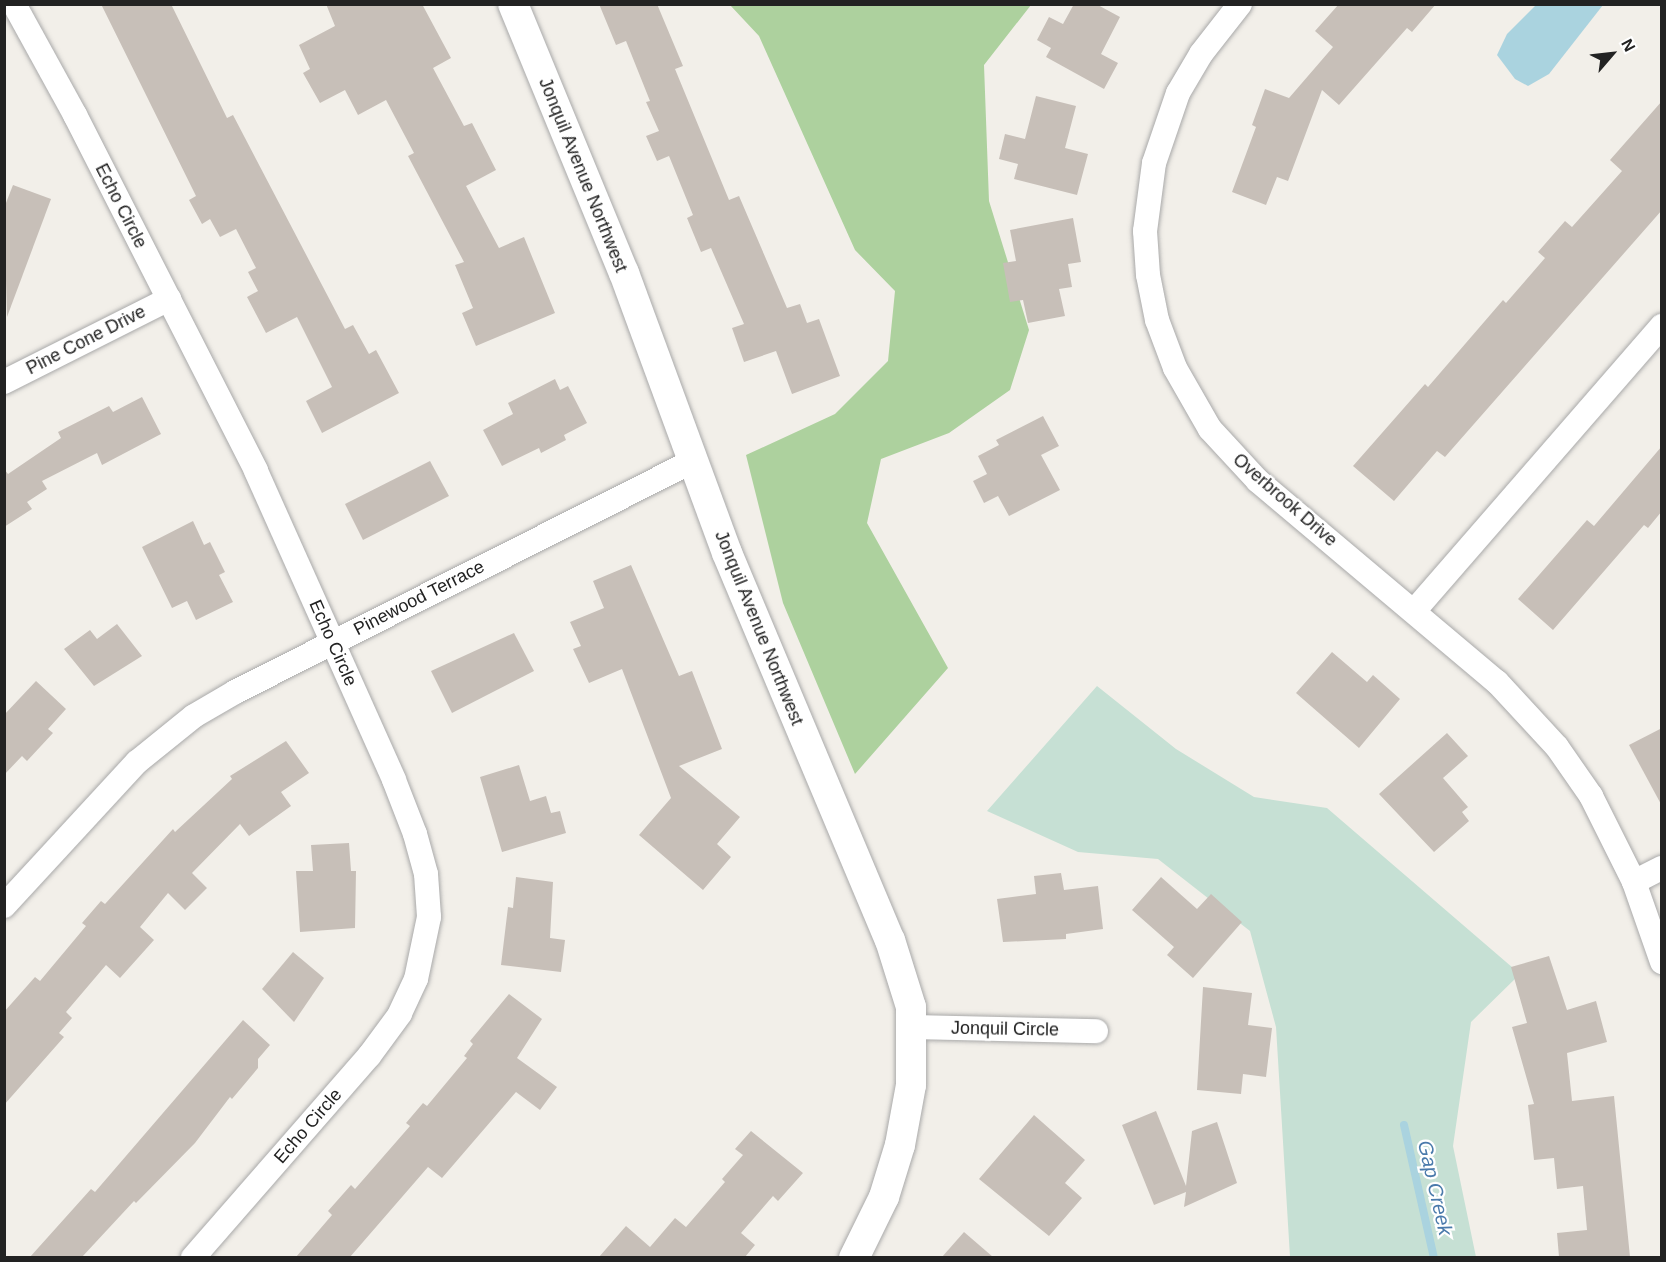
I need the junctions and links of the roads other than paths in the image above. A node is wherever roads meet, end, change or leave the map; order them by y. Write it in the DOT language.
graph roads {
  1 [pos="14,4"];
  2 [pos="513,4"];
  3 [pos="1240,4"];
  4 [pos="169,299"];
  5 [pos="1662,326"];
  6 [pos="4,382"];
  7 [pos="693,460"];
  8 [pos="1414,611"];
  9 [pos="332,642"];
  10 [pos="1662,868"];
  11 [pos="1634,882"];
  12 [pos="4,906"];
  13 [pos="1662,962"];
  14 [pos="914,1027"];
  15 [pos="1096,1031"];
  16 [pos="193,1257"];
  17 [pos="854,1257"];
  1 -- 4 [label="street, Echo Circle"];
  2 -- 7 [label="street, Jonquil Avenue Northwest"];
  3 -- 8 [label="street, Overbrook Drive"];
  4 -- 6 [label="street, Pine Cone Drive"];
  4 -- 9 [label="street, Echo Circle"];
  5 -- 8 [label="street"];
  7 -- 9 [label="street, Pinewood Terrace"];
  7 -- 14 [label="street, Jonquil Avenue Northwest"];
  8 -- 11 [label="street, Overbrook Drive"];
  9 -- 12 [label="street, Pinewood Terrace"];
  9 -- 16 [label="street, Echo Circle"];
  10 -- 11 [label="street"];
  11 -- 13 [label="street, Overbrook Drive"];
  14 -- 15 [label="street, Jonquil Circle"];
  14 -- 17 [label="street, Jonquil Avenue Northwest"];
}
